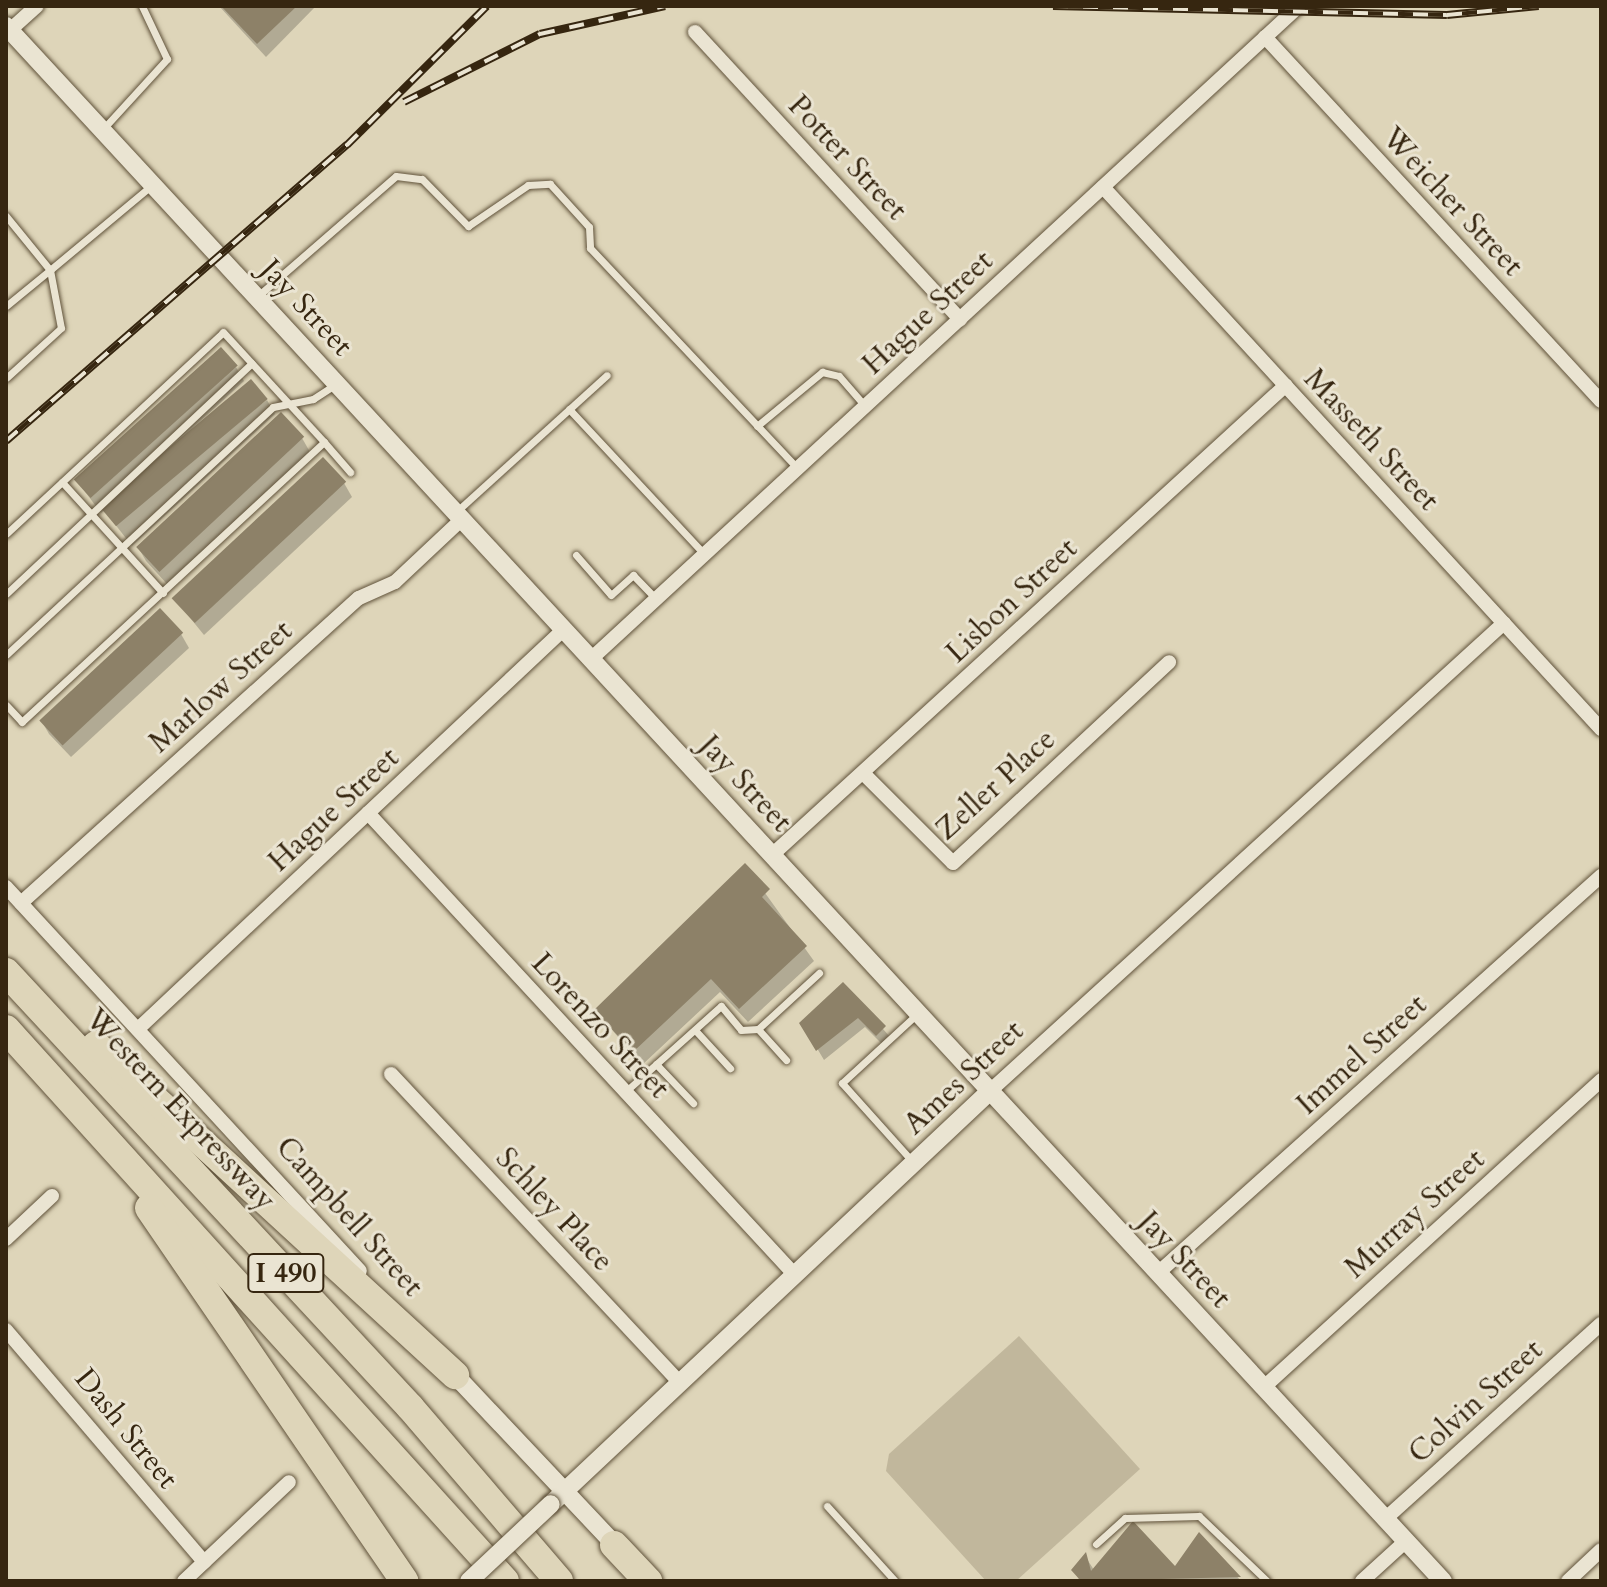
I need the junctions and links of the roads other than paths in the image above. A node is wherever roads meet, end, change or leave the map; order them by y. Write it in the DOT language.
graph roads {
  1 [pos="37,6"];
  2 [pos="142,6"];
  3 [pos="1299,6"];
  4 [pos="8,28"];
  5 [pos="695,32"];
  6 [pos="1265,37"];
  7 [pos="102,130"];
  8 [pos="153,185"];
  9 [pos="1103,187"];
  10 [pos="6,216"];
  11 [pos="50,270"];
  12 [pos="257,297"];
  13 [pos="6,306"];
  14 [pos="960,319"];
  15 [pos="252,363"];
  16 [pos="607,375"];
  17 [pos="6,378"];
  18 [pos="338,383"];
  19 [pos="1286,385"];
  20 [pos="1601,401"];
  21 [pos="292,404"];
  22 [pos="865,406"];
  23 [pos="569,409"];
  24 [pos="757,426"];
  25 [pos="324,442"];
  26 [pos="798,469"];
  27 [pos="350,472"];
  28 [pos="62,482"];
  29 [pos="90,515"];
  30 [pos="459,516"];
  31 [pos="6,534"];
  32 [pos="122,549"];
  33 [pos="576,555"];
  34 [pos="704,555"];
  35 [pos="163,593"];
  36 [pos="6,594"];
  37 [pos="656,599"];
  38 [pos="1504,623"];
  39 [pos="564,629"];
  40 [pos="6,655"];
  41 [pos="591,659"];
  42 [pos="1169,662"];
  43 [pos="6,705"];
  44 [pos="1601,729"];
  45 [pos="863,773"];
  46 [pos="368,813"];
  47 [pos="772,855"];
  48 [pos="1601,876"];
  49 [pos="6,887"];
  50 [pos="21,903"];
  51 [pos="6,962"];
  52 [pos="6,972"];
  53 [pos="819,973"];
  54 [pos="918,1013"];
  55 [pos="139,1028"];
  56 [pos="758,1029"];
  57 [pos="7,1030"];
  58 [pos="695,1030"];
  59 [pos="786,1060"];
  60 [pos="656,1064"];
  61 [pos="730,1068"];
  62 [pos="391,1074"];
  63 [pos="1601,1080"];
  64 [pos="990,1091"];
  65 [pos="625,1092"];
  66 [pos="693,1103"];
  67 [pos="914,1162"];
  68 [pos="52,1196"];
  69 [pos="6,1217"];
  70 [pos="11,1234"];
  71 [pos="1158,1273"];
  72 [pos="794,1274"];
  73 [pos="1601,1324"];
  74 [pos="6,1330"];
  75 [pos="455,1375"];
  76 [pos="679,1382"];
  77 [pos="1264,1387"];
  78 [pos="289,1482"];
  79 [pos="557,1498"];
  80 [pos="827,1506"];
  81 [pos="1385,1519"];
  82 [pos="1406,1541"];
  83 [pos="1096,1544"];
  84 [pos="614,1545"];
  85 [pos="1601,1550"];
  86 [pos="204,1562"];
  87 [pos="184,1581"];
  88 [pos="404,1581"];
  89 [pos="469,1581"];
  90 [pos="505,1581"];
  91 [pos="559,1581"];
  92 [pos="651,1581"];
  93 [pos="895,1581"];
  94 [pos="1267,1581"];
  95 [pos="1362,1581"];
  96 [pos="1443,1581"];
  97 [pos="1568,1581"];
  1 -- 4 [label="street"];
  2 -- 7 [label="lane"];
  3 -- 6 [label="street, Hague Street"];
  4 -- 7 [label="street, Jay Street"];
  5 -- 14 [label="street, Potter Street"];
  6 -- 9 [label="street, Hague Street"];
  6 -- 20 [label="street, Weicher Street"];
  7 -- 8 [label="street, Jay Street"];
  8 -- 11 [label="lane"];
  8 -- 12 [label="street, Jay Street"];
  9 -- 14 [label="street, Hague Street"];
  9 -- 19 [label="street, Masseth Street"];
  10 -- 11 [label="lane"];
  11 -- 13 [label="lane"];
  11 -- 17 [label="lane"];
  12 -- 18 [label="street, Jay Street"];
  12 -- 24 [label="lane"];
  14 -- 22 [label="street, Hague Street"];
  15 -- 21 [label="lane"];
  15 -- 28 [label="lane"];
  15 -- 29 [label="lane"];
  16 -- 23 [label="lane"];
  18 -- 21 [label="lane"];
  18 -- 30 [label="street, Jay Street"];
  19 -- 38 [label="street, Masseth Street"];
  19 -- 45 [label="street, Lisbon Street"];
  21 -- 25 [label="lane"];
  21 -- 32 [label="lane"];
  22 -- 24 [label="lane"];
  22 -- 26 [label="street, Hague Street"];
  23 -- 30 [label="lane"];
  23 -- 34 [label="lane"];
  24 -- 26 [label="lane"];
  25 -- 27 [label="lane"];
  25 -- 35 [label="lane"];
  26 -- 34 [label="street, Hague Street"];
  28 -- 29 [label="lane"];
  28 -- 31 [label="lane"];
  29 -- 32 [label="lane"];
  29 -- 36 [label="lane"];
  30 -- 39 [label="street, Jay Street"];
  30 -- 50 [label="street, Marlow Street"];
  32 -- 35 [label="lane"];
  32 -- 40 [label="lane"];
  33 -- 37 [label="lane"];
  34 -- 37 [label="street, Hague Street"];
  35 -- 43 [label="lane"];
  37 -- 41 [label="street, Hague Street"];
  38 -- 44 [label="street, Masseth Street"];
  38 -- 64 [label="street, Ames Street"];
  39 -- 41 [label="street, Jay Street"];
  39 -- 46 [label="street, Hague Street"];
  41 -- 47 [label="street, Jay Street"];
  42 -- 45 [label="street, Zeller Place"];
  45 -- 47 [label="street, Lisbon Street"];
  46 -- 55 [label="street, Hague Street"];
  46 -- 65 [label="street, Lorenzo Street"];
  47 -- 54 [label="street, Jay Street"];
  48 -- 71 [label="street, Immel Street"];
  49 -- 50 [label="street, Campbell Street"];
  50 -- 55 [label="street, Campbell Street"];
  51 -- 75 [label="highway"];
  52 -- 91 [label="highway, Western Expressway / I 490"];
  53 -- 56 [label="lane"];
  54 -- 64 [label="street, Jay Street"];
  54 -- 67 [label="lane"];
  55 -- 75 [label="street, Campbell Street"];
  56 -- 58 [label="lane"];
  56 -- 59 [label="lane"];
  57 -- 88 [label="highway"];
  57 -- 90 [label="highway, I 490"];
  58 -- 60 [label="lane"];
  58 -- 61 [label="lane"];
  60 -- 65 [label="lane"];
  60 -- 66 [label="lane"];
  62 -- 76 [label="street, Schley Place"];
  63 -- 77 [label="street, Murray Street"];
  64 -- 67 [label="street, Ames Street"];
  64 -- 71 [label="street, Jay Street"];
  65 -- 72 [label="street, Lorenzo Street"];
  67 -- 72 [label="street, Ames Street"];
  68 -- 70 [label="street"];
  69 -- 70 [label="street"];
  71 -- 77 [label="street, Jay Street"];
  72 -- 76 [label="street, Ames Street"];
  73 -- 81 [label="street, Colvin Street"];
  74 -- 86 [label="street, Dash Street"];
  75 -- 79 [label="street, Campbell Street"];
  76 -- 79 [label="street, Ames Street"];
  77 -- 81 [label="street, Jay Street"];
  78 -- 86 [label="street"];
  79 -- 84 [label="street, Campbell Street"];
  79 -- 89 [label="street, Ames Street, bridge"];
  80 -- 93 [label="lane"];
  81 -- 82 [label="street, Jay Street"];
  82 -- 95 [label="street"];
  82 -- 96 [label="street, Jay Street"];
  83 -- 94 [label="lane"];
  84 -- 92 [label="highway"];
  85 -- 97 [label="street"];
  86 -- 87 [label="street"];
}
